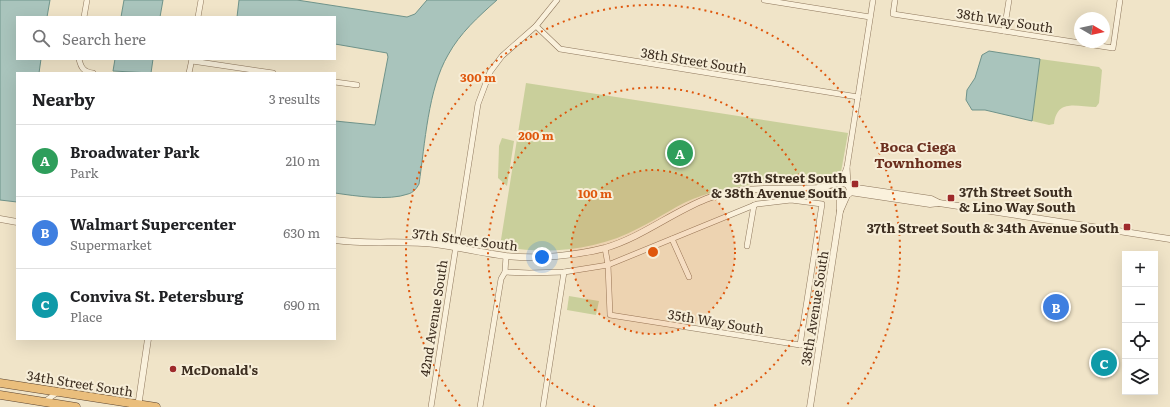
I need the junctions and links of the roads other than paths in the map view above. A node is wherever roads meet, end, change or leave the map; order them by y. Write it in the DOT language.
graph roads {
  1 [pos="87,0"];
  2 [pos="201,0"];
  3 [pos="557,0"];
  4 [pos="764,0"];
  5 [pos="873,0"];
  6 [pos="895,0"];
  7 [pos="1009,0"];
  8 [pos="1120,0"];
  9 [pos="84,16"];
  10 [pos="198,16"];
  11 [pos="870,17"];
  12 [pos="536,26"];
  13 [pos="1004,31"];
  14 [pos="79,60"];
  15 [pos="192,60"];
  16 [pos="87,72"];
  17 [pos="190,72"];
  18 [pos="267,72"];
  19 [pos="336,82"];
  20 [pos="357,85"];
  21 [pos="858,97"];
  22 [pos="847,167"];
  23 [pos="840,183"];
  24 [pos="819,188"];
  25 [pos="849,190"];
  26 [pos="839,194"];
  27 [pos="754,205"];
  28 [pos="840,211"];
  29 [pos="0,219"];
  30 [pos="16,222"];
  31 [pos="672,239"];
  32 [pos="1170,239"];
  33 [pos="336,240"];
  34 [pos="747,246"];
  35 [pos="455,247"];
  36 [pos="605,248"];
  37 [pos="506,256"];
  38 [pos="608,264"];
  39 [pos="505,272"];
  40 [pos="564,272"];
  41 [pos="689,277"];
  42 [pos="148,340"];
  43 [pos="800,345"];
  44 [pos="819,345"];
  45 [pos="0,383"];
  46 [pos="58,392"];
  47 [pos="0,395"];
  48 [pos="44,402"];
  49 [pos="138,406"];
  50 [pos="76,407"];
  51 [pos="156,407"];
  52 [pos="431,407"];
  53 [pos="480,407"];
  54 [pos="543,407"];
  55 [pos="810,407"];
  1 -- 9 [label="street"];
  2 -- 10 [label="street"];
  3 -- 12 [label="street, 42nd Avenue South"];
  4 -- 11 [label="street"];
  5 -- 11 [label="street, 38th Avenue South"];
  6 -- 13 [label="street, 38th Way South"];
  7 -- 13 [label="street"];
  8 -- 13 [label="street, 38th Way South"];
  11 -- 21 [label="street, 38th Avenue South"];
  12 -- 21 [label="street, 38th Street South"];
  12 -- 35 [label="street, 42nd Avenue South"];
  14 -- 16 [label="street"];
  15 -- 17 [label="street"];
  15 -- 18 [label="street"];
  19 -- 20 [label="street"];
  21 -- 22 [label="street, 38th Avenue South"];
  22 -- 23 [label="street, 38th Avenue South"];
  22 -- 25 [label="street, 38th Avenue South"];
  23 -- 24 [label="street, 37th Street South"];
  23 -- 25 [label="street"];
  23 -- 26 [label="street, 38th Avenue South"];
  24 -- 26 [label="street, 37th Street South"];
  24 -- 36 [label="street, 37th Street South"];
  25 -- 26 [label="street, 37th Street South"];
  25 -- 28 [label="street, 38th Avenue South"];
  25 -- 32 [label="street"];
  26 -- 28 [label="street, 38th Avenue South"];
  27 -- 31 [label="street"];
  27 -- 34 [label="street"];
  27 -- 43 [label="street"];
  28 -- 44 [label="street, 38th Avenue South"];
  29 -- 30 [label="street"];
  31 -- 38 [label="street"];
  31 -- 41 [label="street"];
  33 -- 35 [label="street, 37th Street South"];
  35 -- 37 [label="street, 37th Street South"];
  35 -- 52 [label="street, 42nd Avenue South"];
  36 -- 37 [label="street, 37th Street South"];
  36 -- 38 [label="street"];
  37 -- 39 [label="street"];
  38 -- 40 [label="street"];
  38 -- 43 [label="street, 35th Way South"];
  39 -- 40 [label="street"];
  39 -- 53 [label="street"];
  40 -- 54 [label="street"];
  42 -- 49 [label="street"];
  43 -- 44 [label="street, 35th Way South"];
  44 -- 55 [label="street, 38th Avenue South"];
  45 -- 46 [label="highway, 34th Street South"];
  46 -- 48 [label="street"];
  46 -- 49 [label="highway, 34th Street South"];
  47 -- 48 [label="highway, 34th Street South"];
  48 -- 50 [label="highway, 34th Street South"];
  49 -- 51 [label="highway, 34th Street South"];
}
